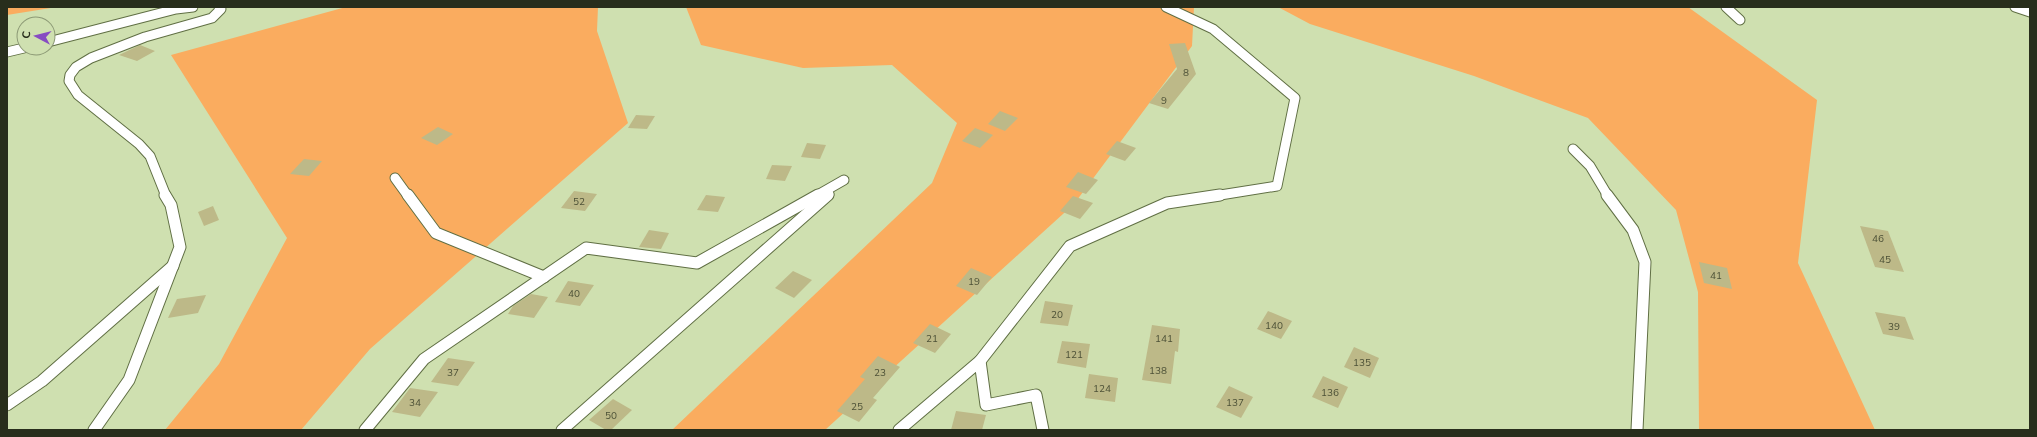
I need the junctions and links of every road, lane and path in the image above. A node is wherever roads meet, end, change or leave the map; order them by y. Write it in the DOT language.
graph roads {
  1 [pos="193,7"];
  2 [pos="218,7"];
  3 [pos="1166,7"];
  4 [pos="1726,7"];
  5 [pos="2015,7"];
  6 [pos="2030,12"];
  7 [pos="1740,20"];
  8 [pos="56,40"];
  9 [pos="1573,149"];
  10 [pos="395,178"];
  11 [pos="174,265"];
  12 [pos="544,277"];
  13 [pos="980,361"];
  14 [pos="7,405"];
  15 [pos="94,430"];
  16 [pos="365,430"];
  17 [pos="562,430"];
  18 [pos="899,430"];
  19 [pos="1043,430"];
  20 [pos="1637,430"];
  1 -- 8 [label="lane"];
  2 -- 11 [label="lane"];
  3 -- 13 [label="lane"];
  4 -- 7 [label="lane"];
  5 -- 6 [label="lane"];
  9 -- 20 [label="lane"];
  10 -- 12 [label="lane"];
  11 -- 14 [label="lane"];
  11 -- 15 [label="lane"];
  12 -- 16 [label="lane"];
  12 -- 17 [label="lane"];
  13 -- 18 [label="lane"];
  13 -- 19 [label="lane"];
}
